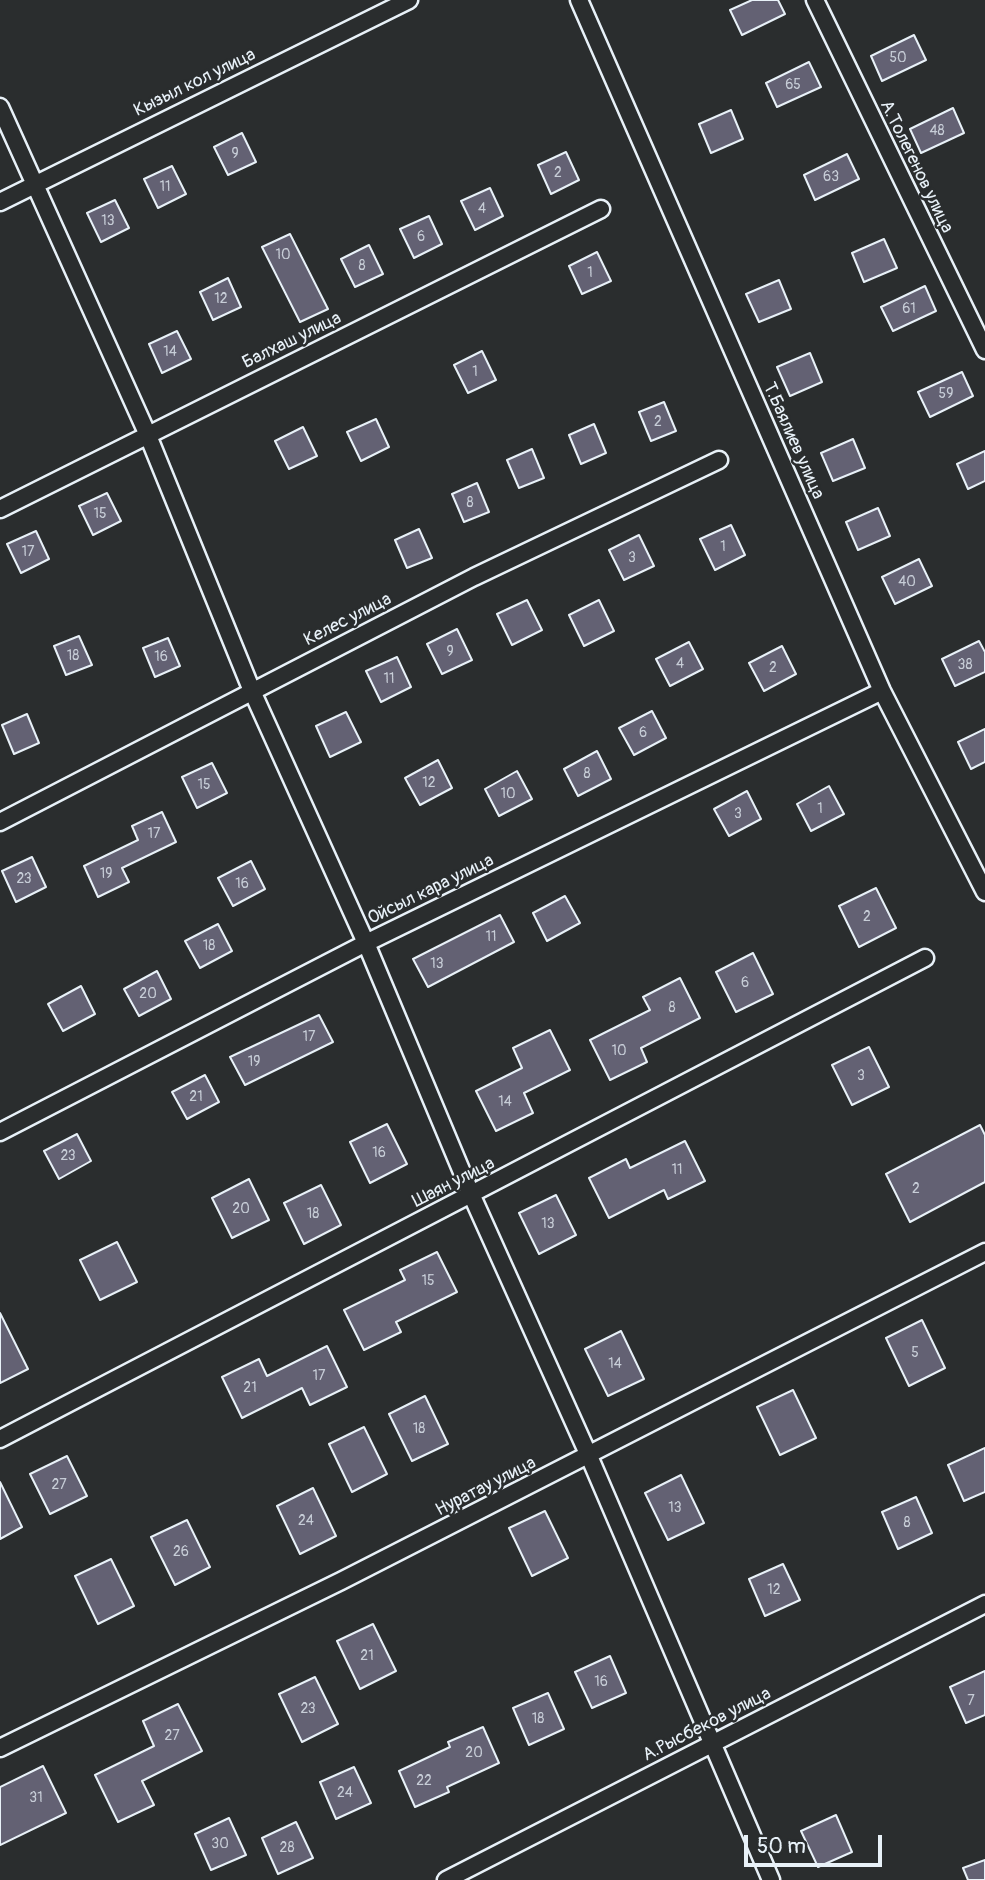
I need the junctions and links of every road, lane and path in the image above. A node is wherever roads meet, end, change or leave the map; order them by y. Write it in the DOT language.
graph roads {
  1 [pos="409,0"];
  2 [pos="579,0"];
  3 [pos="814,0"];
  4 [pos="0,107"];
  5 [pos="34,185"];
  6 [pos="0,202"];
  7 [pos="601,209"];
  8 [pos="985,350"];
  9 [pos="147,433"];
  10 [pos="719,460"];
  11 [pos="0,509"];
  12 [pos="252,691"];
  13 [pos="882,691"];
  14 [pos="0,822"];
  15 [pos="985,892"];
  16 [pos="366,943"];
  17 [pos="925,958"];
  18 [pos="0,1132"];
  19 [pos="471,1196"];
  20 [pos="985,1251"];
  21 [pos="0,1438"];
  22 [pos="589,1456"];
  23 [pos="985,1604"];
  24 [pos="713,1744"];
  25 [pos="0,1748"];
  26 [pos="446,1880"];
  27 [pos="771,1880"];
  1 -- 5 [label="street, Кызыл кол улица"];
  2 -- 13 [label="street, Т.Баялиев улица"];
  3 -- 8 [label="street, А.Толегенов улица"];
  4 -- 5 [label="street"];
  5 -- 6 [label="street, Кызыл кол улица"];
  5 -- 9 [label="street"];
  7 -- 9 [label="street, Балхаш улица"];
  9 -- 11 [label="street, Балхаш улица"];
  9 -- 12 [label="street"];
  10 -- 12 [label="street, Келес улица"];
  12 -- 14 [label="street, Келес улица"];
  12 -- 16 [label="street"];
  13 -- 15 [label="street, Т.Баялиев улица"];
  13 -- 16 [label="street, Ойсыл кара улица"];
  16 -- 18 [label="street, Ойсыл кара улица"];
  16 -- 19 [label="street"];
  17 -- 19 [label="street, Шаян улица"];
  19 -- 21 [label="street, Шаян улица"];
  19 -- 22 [label="street"];
  20 -- 22 [label="street, Нуратау улица"];
  22 -- 24 [label="street"];
  22 -- 25 [label="street, Нуратау улица"];
  23 -- 24 [label="street, А.Рысбеков улица"];
  24 -- 26 [label="street, А.Рысбеков улица"];
  24 -- 27 [label="street"];
}
